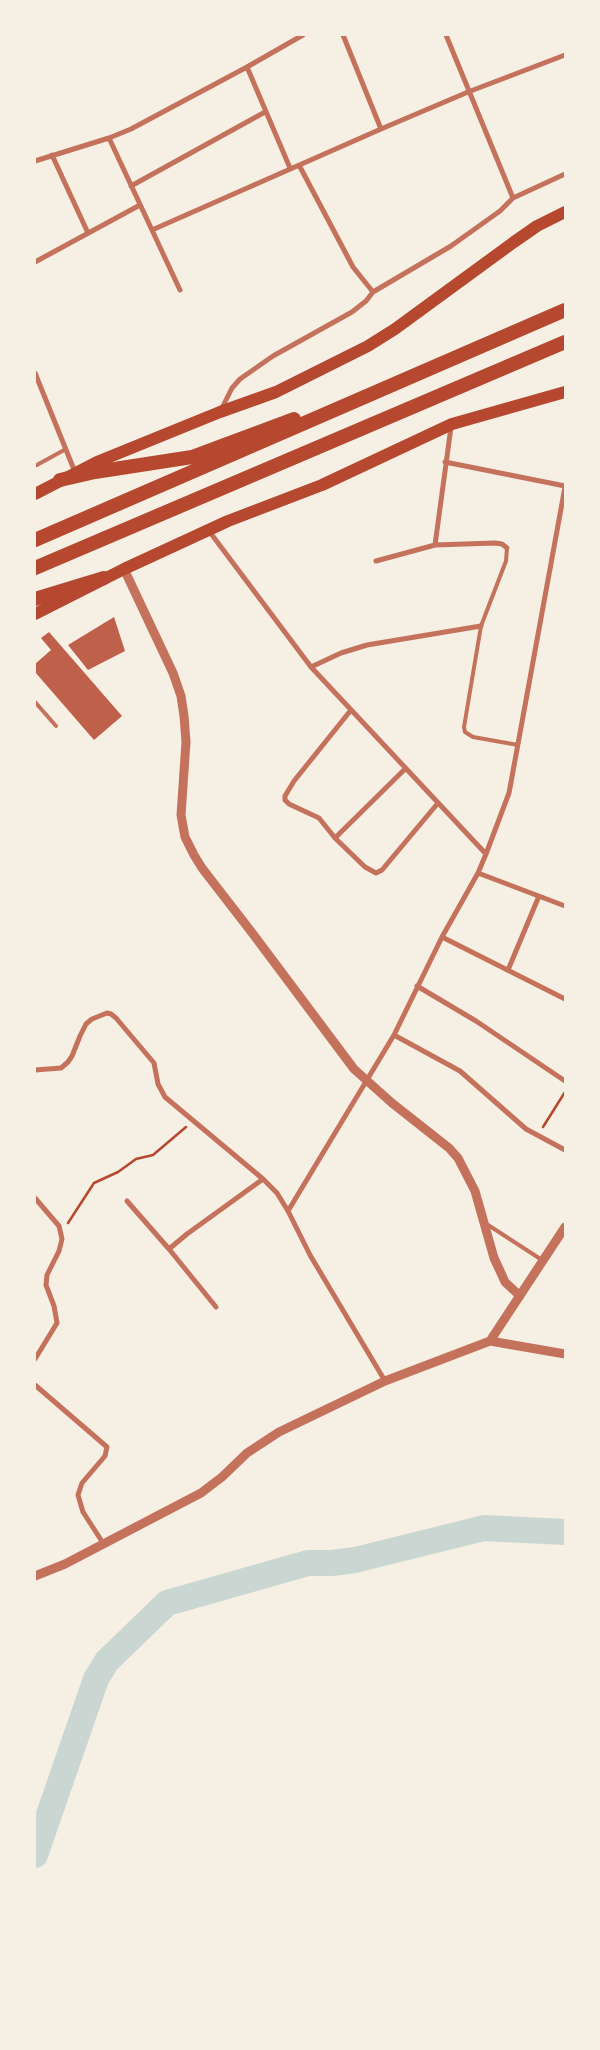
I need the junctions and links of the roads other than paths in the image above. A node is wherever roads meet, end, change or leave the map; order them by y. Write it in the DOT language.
graph roads {
  1 [pos="303,35"];
  2 [pos="343,35"];
  3 [pos="446,35"];
  4 [pos="565,55"];
  5 [pos="247,67"];
  6 [pos="468,92"];
  7 [pos="265,112"];
  8 [pos="381,129"];
  9 [pos="109,138"];
  10 [pos="52,155"];
  11 [pos="35,161"];
  12 [pos="299,165"];
  13 [pos="290,168"];
  14 [pos="565,174"];
  15 [pos="131,186"];
  16 [pos="513,198"];
  17 [pos="140,205"];
  18 [pos="564,214"];
  19 [pos="152,230"];
  20 [pos="88,233"];
  21 [pos="35,262"];
  22 [pos="180,290"];
  23 [pos="373,292"];
  24 [pos="565,310"];
  25 [pos="565,342"];
  26 [pos="35,373"];
  27 [pos="565,392"];
  28 [pos="362,399"];
  29 [pos="220,412"];
  30 [pos="452,424"];
  31 [pos="66,449"];
  32 [pos="445,462"];
  33 [pos="35,466"];
  34 [pos="75,472"];
  35 [pos="60,480"];
  36 [pos="565,487"];
  37 [pos="35,494"];
  38 [pos="208,530"];
  39 [pos="35,540"];
  40 [pos="435,545"];
  41 [pos="506,548"];
  42 [pos="376,561"];
  43 [pos="35,568"];
  44 [pos="124,569"];
  45 [pos="104,578"];
  46 [pos="35,599"];
  47 [pos="35,614"];
  48 [pos="481,626"];
  49 [pos="311,667"];
  50 [pos="35,702"];
  51 [pos="352,710"];
  52 [pos="56,726"];
  53 [pos="518,745"];
  54 [pos="405,769"];
  55 [pos="438,803"];
  56 [pos="335,838"];
  57 [pos="486,854"];
  58 [pos="478,873"];
  59 [pos="539,896"];
  60 [pos="565,906"];
  61 [pos="442,937"];
  62 [pos="508,970"];
  63 [pos="417,986"];
  64 [pos="565,999"];
  65 [pos="394,1035"];
  66 [pos="35,1070"];
  67 [pos="367,1081"];
  68 [pos="565,1081"];
  69 [pos="565,1150"];
  70 [pos="263,1179"];
  71 [pos="35,1198"];
  72 [pos="126,1201"];
  73 [pos="288,1211"];
  74 [pos="485,1223"];
  75 [pos="565,1227"];
  76 [pos="169,1249"];
  77 [pos="544,1261"];
  78 [pos="520,1296"];
  79 [pos="216,1307"];
  80 [pos="490,1340"];
  81 [pos="565,1354"];
  82 [pos="35,1359"];
  83 [pos="386,1381"];
  84 [pos="35,1385"];
  85 [pos="103,1543"];
  86 [pos="35,1576"];
  1 -- 5 [label="street"];
  2 -- 8 [label="street"];
  3 -- 6 [label="street"];
  4 -- 6 [label="street"];
  5 -- 7 [label="street"];
  5 -- 9 [label="street"];
  6 -- 8 [label="street"];
  6 -- 16 [label="street"];
  7 -- 13 [label="street"];
  7 -- 15 [label="street"];
  8 -- 12 [label="street"];
  9 -- 10 [label="street"];
  9 -- 15 [label="street"];
  10 -- 11 [label="street"];
  10 -- 20 [label="street"];
  12 -- 13 [label="street"];
  12 -- 23 [label="street"];
  13 -- 19 [label="street"];
  14 -- 16 [label="street"];
  15 -- 17 [label="street"];
  16 -- 23 [label="street"];
  17 -- 19 [label="street"];
  17 -- 20 [label="street"];
  18 -- 29 [label="main road"];
  19 -- 22 [label="street"];
  20 -- 21 [label="street"];
  23 -- 29 [label="street"];
  24 -- 28 [label="highway"];
  25 -- 43 [label="highway"];
  26 -- 31 [label="street"];
  27 -- 30 [label="main road"];
  28 -- 35 [label="highway"];
  28 -- 39 [label="highway"];
  29 -- 34 [label="main road"];
  30 -- 32 [label="street"];
  30 -- 38 [label="main road"];
  31 -- 33 [label="lane"];
  31 -- 34 [label="street"];
  32 -- 36 [label="street"];
  32 -- 40 [label="street"];
  34 -- 35 [label="main road"];
  35 -- 37 [label="main road"];
  36 -- 53 [label="street"];
  38 -- 44 [label="main road"];
  38 -- 49 [label="street"];
  40 -- 41 [label="street"];
  40 -- 42 [label="street"];
  41 -- 48 [label="lane"];
  44 -- 45 [label="main road"];
  44 -- 67 [label="street"];
  45 -- 46 [label="highway"];
  45 -- 47 [label="main road"];
  48 -- 49 [label="street"];
  48 -- 53 [label="lane"];
  49 -- 51 [label="street"];
  50 -- 52 [label="lane"];
  51 -- 54 [label="street"];
  51 -- 56 [label="street"];
  53 -- 57 [label="street"];
  54 -- 55 [label="street"];
  54 -- 56 [label="street"];
  55 -- 56 [label="street"];
  55 -- 57 [label="street"];
  57 -- 58 [label="street"];
  58 -- 59 [label="street"];
  58 -- 61 [label="street"];
  59 -- 60 [label="street"];
  59 -- 62 [label="street"];
  61 -- 62 [label="street"];
  61 -- 63 [label="street"];
  62 -- 64 [label="street"];
  63 -- 65 [label="street"];
  63 -- 68 [label="street"];
  65 -- 67 [label="street"];
  65 -- 69 [label="street"];
  66 -- 70 [label="street"];
  67 -- 73 [label="street"];
  67 -- 74 [label="street"];
  70 -- 73 [label="street"];
  70 -- 76 [label="street"];
  71 -- 82 [label="street"];
  72 -- 76 [label="street"];
  73 -- 83 [label="street"];
  74 -- 77 [label="lane"];
  74 -- 78 [label="street"];
  75 -- 77 [label="street"];
  76 -- 79 [label="street"];
  77 -- 78 [label="street"];
  78 -- 80 [label="street"];
  80 -- 81 [label="street"];
  80 -- 83 [label="street"];
  83 -- 85 [label="street"];
  84 -- 85 [label="street"];
  85 -- 86 [label="street"];
}
